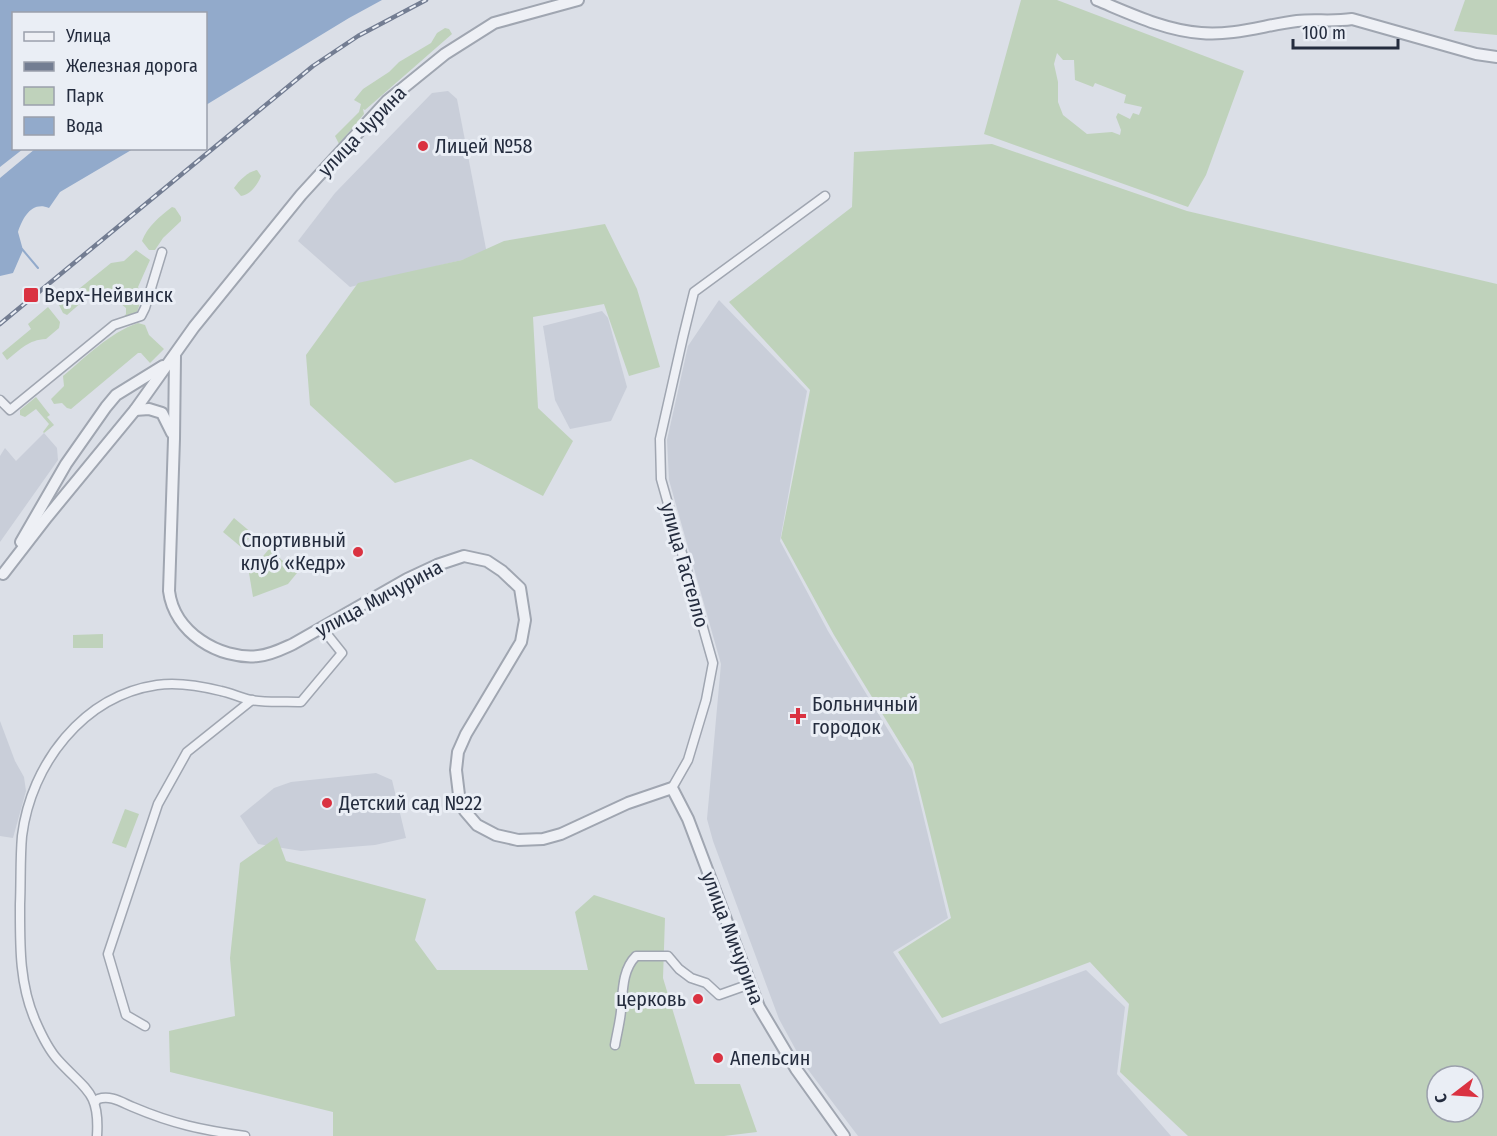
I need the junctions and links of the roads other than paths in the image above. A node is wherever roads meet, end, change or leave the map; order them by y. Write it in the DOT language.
graph roads {
  1 [pos="578,0"];
  2 [pos="1097,0"];
  3 [pos="1497,57"];
  4 [pos="825,196"];
  5 [pos="162,252"];
  6 [pos="175,356"];
  7 [pos="154,384"];
  8 [pos="134,385"];
  9 [pos="174,399"];
  10 [pos="0,400"];
  11 [pos="135,410"];
  12 [pos="174,439"];
  13 [pos="43,513"];
  14 [pos="2,577"];
  15 [pos="322,628"];
  16 [pos="252,700"];
  17 [pos="672,788"];
  18 [pos="750,984"];
  19 [pos="145,1026"];
  20 [pos="615,1044"];
  21 [pos="95,1102"];
  22 [pos="97,1136"];
  23 [pos="245,1136"];
  24 [pos="844,1136"];
  1 -- 6 [label="street, улица Чурина"];
  2 -- 3 [label="street"];
  4 -- 17 [label="street, улица Гастелло"];
  5 -- 10 [label="street"];
  6 -- 7 [label="street, улица Чурина"];
  6 -- 8 [label="street"];
  6 -- 9 [label="street, улица Мичурина"];
  7 -- 8 [label="street"];
  7 -- 9 [label="street"];
  7 -- 11 [label="street, улица Чурина"];
  8 -- 13 [label="street"];
  9 -- 12 [label="street, улица Мичурина"];
  11 -- 12 [label="street"];
  11 -- 13 [label="street, улица Чурина"];
  12 -- 15 [label="street, улица Мичурина"];
  13 -- 14 [label="street"];
  15 -- 16 [label="street"];
  15 -- 17 [label="street, улица Мичурина"];
  16 -- 19 [label="street"];
  16 -- 21 [label="street"];
  17 -- 18 [label="street, улица Мичурина"];
  18 -- 20 [label="street"];
  18 -- 24 [label="street, улица Мичурина"];
  21 -- 22 [label="street"];
  21 -- 23 [label="street"];
}
